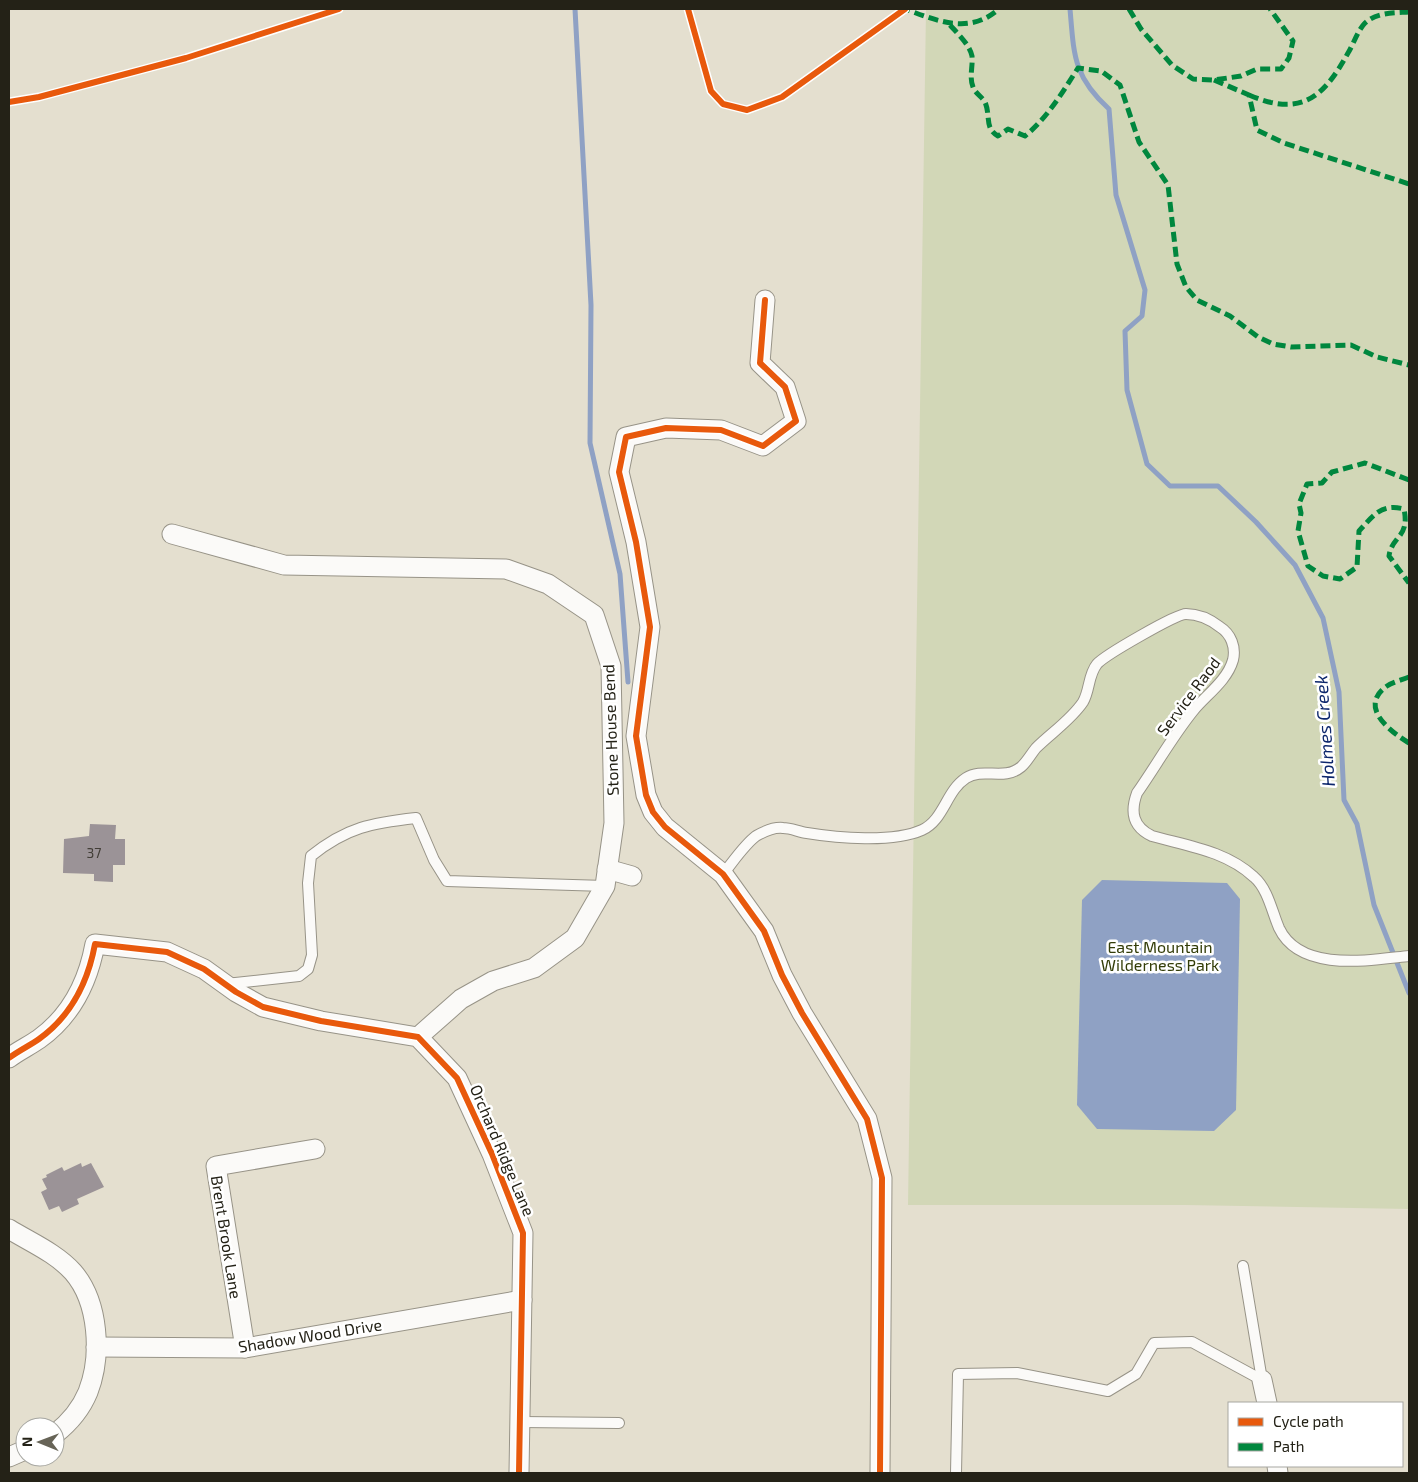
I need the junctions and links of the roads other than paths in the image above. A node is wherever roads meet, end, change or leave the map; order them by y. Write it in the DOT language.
graph roads {
  1 [pos="765,300"];
  2 [pos="172,534"];
  3 [pos="723,874"];
  4 [pos="632,876"];
  5 [pos="606,877"];
  6 [pos="1409,956"];
  7 [pos="225,984"];
  8 [pos="418,1037"];
  9 [pos="9,1058"];
  10 [pos="315,1149"];
  11 [pos="9,1229"];
  12 [pos="1244,1266"];
  13 [pos="522,1300"];
  14 [pos="96,1347"];
  15 [pos="245,1348"];
  16 [pos="1262,1380"];
  17 [pos="1267,1402"];
  18 [pos="521,1422"];
  19 [pos="619,1423"];
  20 [pos="65,1425"];
  21 [pos="519,1473"];
  22 [pos="880,1473"];
  23 [pos="956,1473"];
  1 -- 3 [label="street"];
  2 -- 5 [label="street, Stone House Bend"];
  3 -- 6 [label="lane, Service Raod"];
  3 -- 22 [label="street"];
  4 -- 5 [label="street"];
  5 -- 7 [label="lane"];
  5 -- 8 [label="street, Stone House Bend"];
  7 -- 8 [label="street"];
  7 -- 9 [label="street"];
  8 -- 13 [label="street, Orchard Ridge Lane"];
  10 -- 15 [label="street, Brent Brook Lane"];
  11 -- 14 [label="street"];
  12 -- 16 [label="lane"];
  13 -- 15 [label="street, Shadow Wood Drive"];
  13 -- 18 [label="street, Orchard Ridge Lane"];
  14 -- 15 [label="street, Shadow Wood Drive"];
  14 -- 20 [label="street"];
  16 -- 17 [label="street"];
  16 -- 23 [label="lane"];
  18 -- 19 [label="lane"];
  18 -- 21 [label="street, Orchard Ridge Lane"];
}
